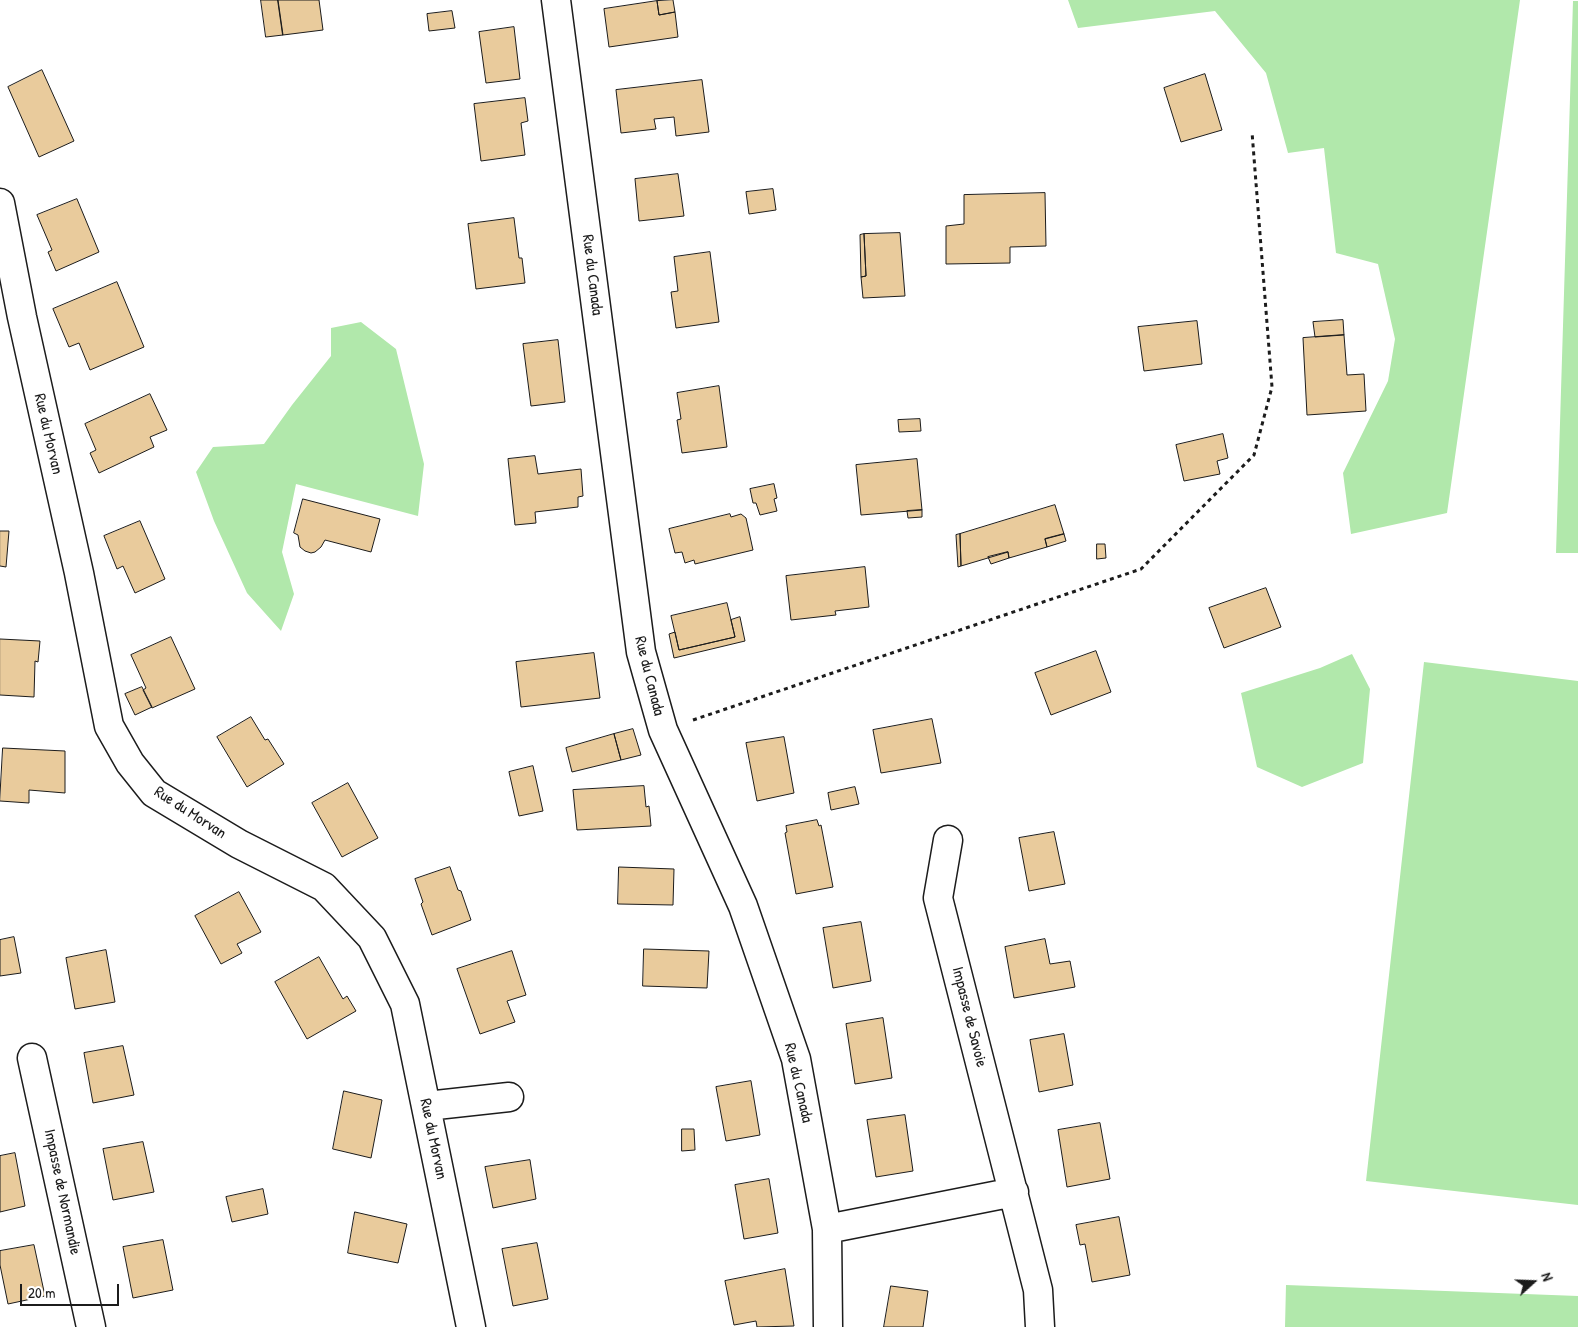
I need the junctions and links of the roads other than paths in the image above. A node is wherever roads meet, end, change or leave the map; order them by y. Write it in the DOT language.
graph roads {
  1 [pos="556,0"];
  2 [pos="0,203"];
  3 [pos="948,840"];
  4 [pos="32,1058"];
  5 [pos="509,1097"];
  6 [pos="426,1106"];
  7 [pos="1014,1192"];
  8 [pos="827,1229"];
  9 [pos="91,1327"];
  10 [pos="470,1327"];
  11 [pos="828,1327"];
  12 [pos="1040,1327"];
  1 -- 8 [label="street, Rue du Canada"];
  2 -- 6 [label="street, Rue du Morvan"];
  3 -- 7 [label="street, Impasse de Savoie"];
  4 -- 9 [label="street, Impasse de Normandie"];
  5 -- 6 [label="street"];
  6 -- 10 [label="street, Rue du Morvan"];
  7 -- 8 [label="street"];
  7 -- 12 [label="street, Impasse de Savoie"];
  8 -- 11 [label="street, Rue du Canada"];
}
